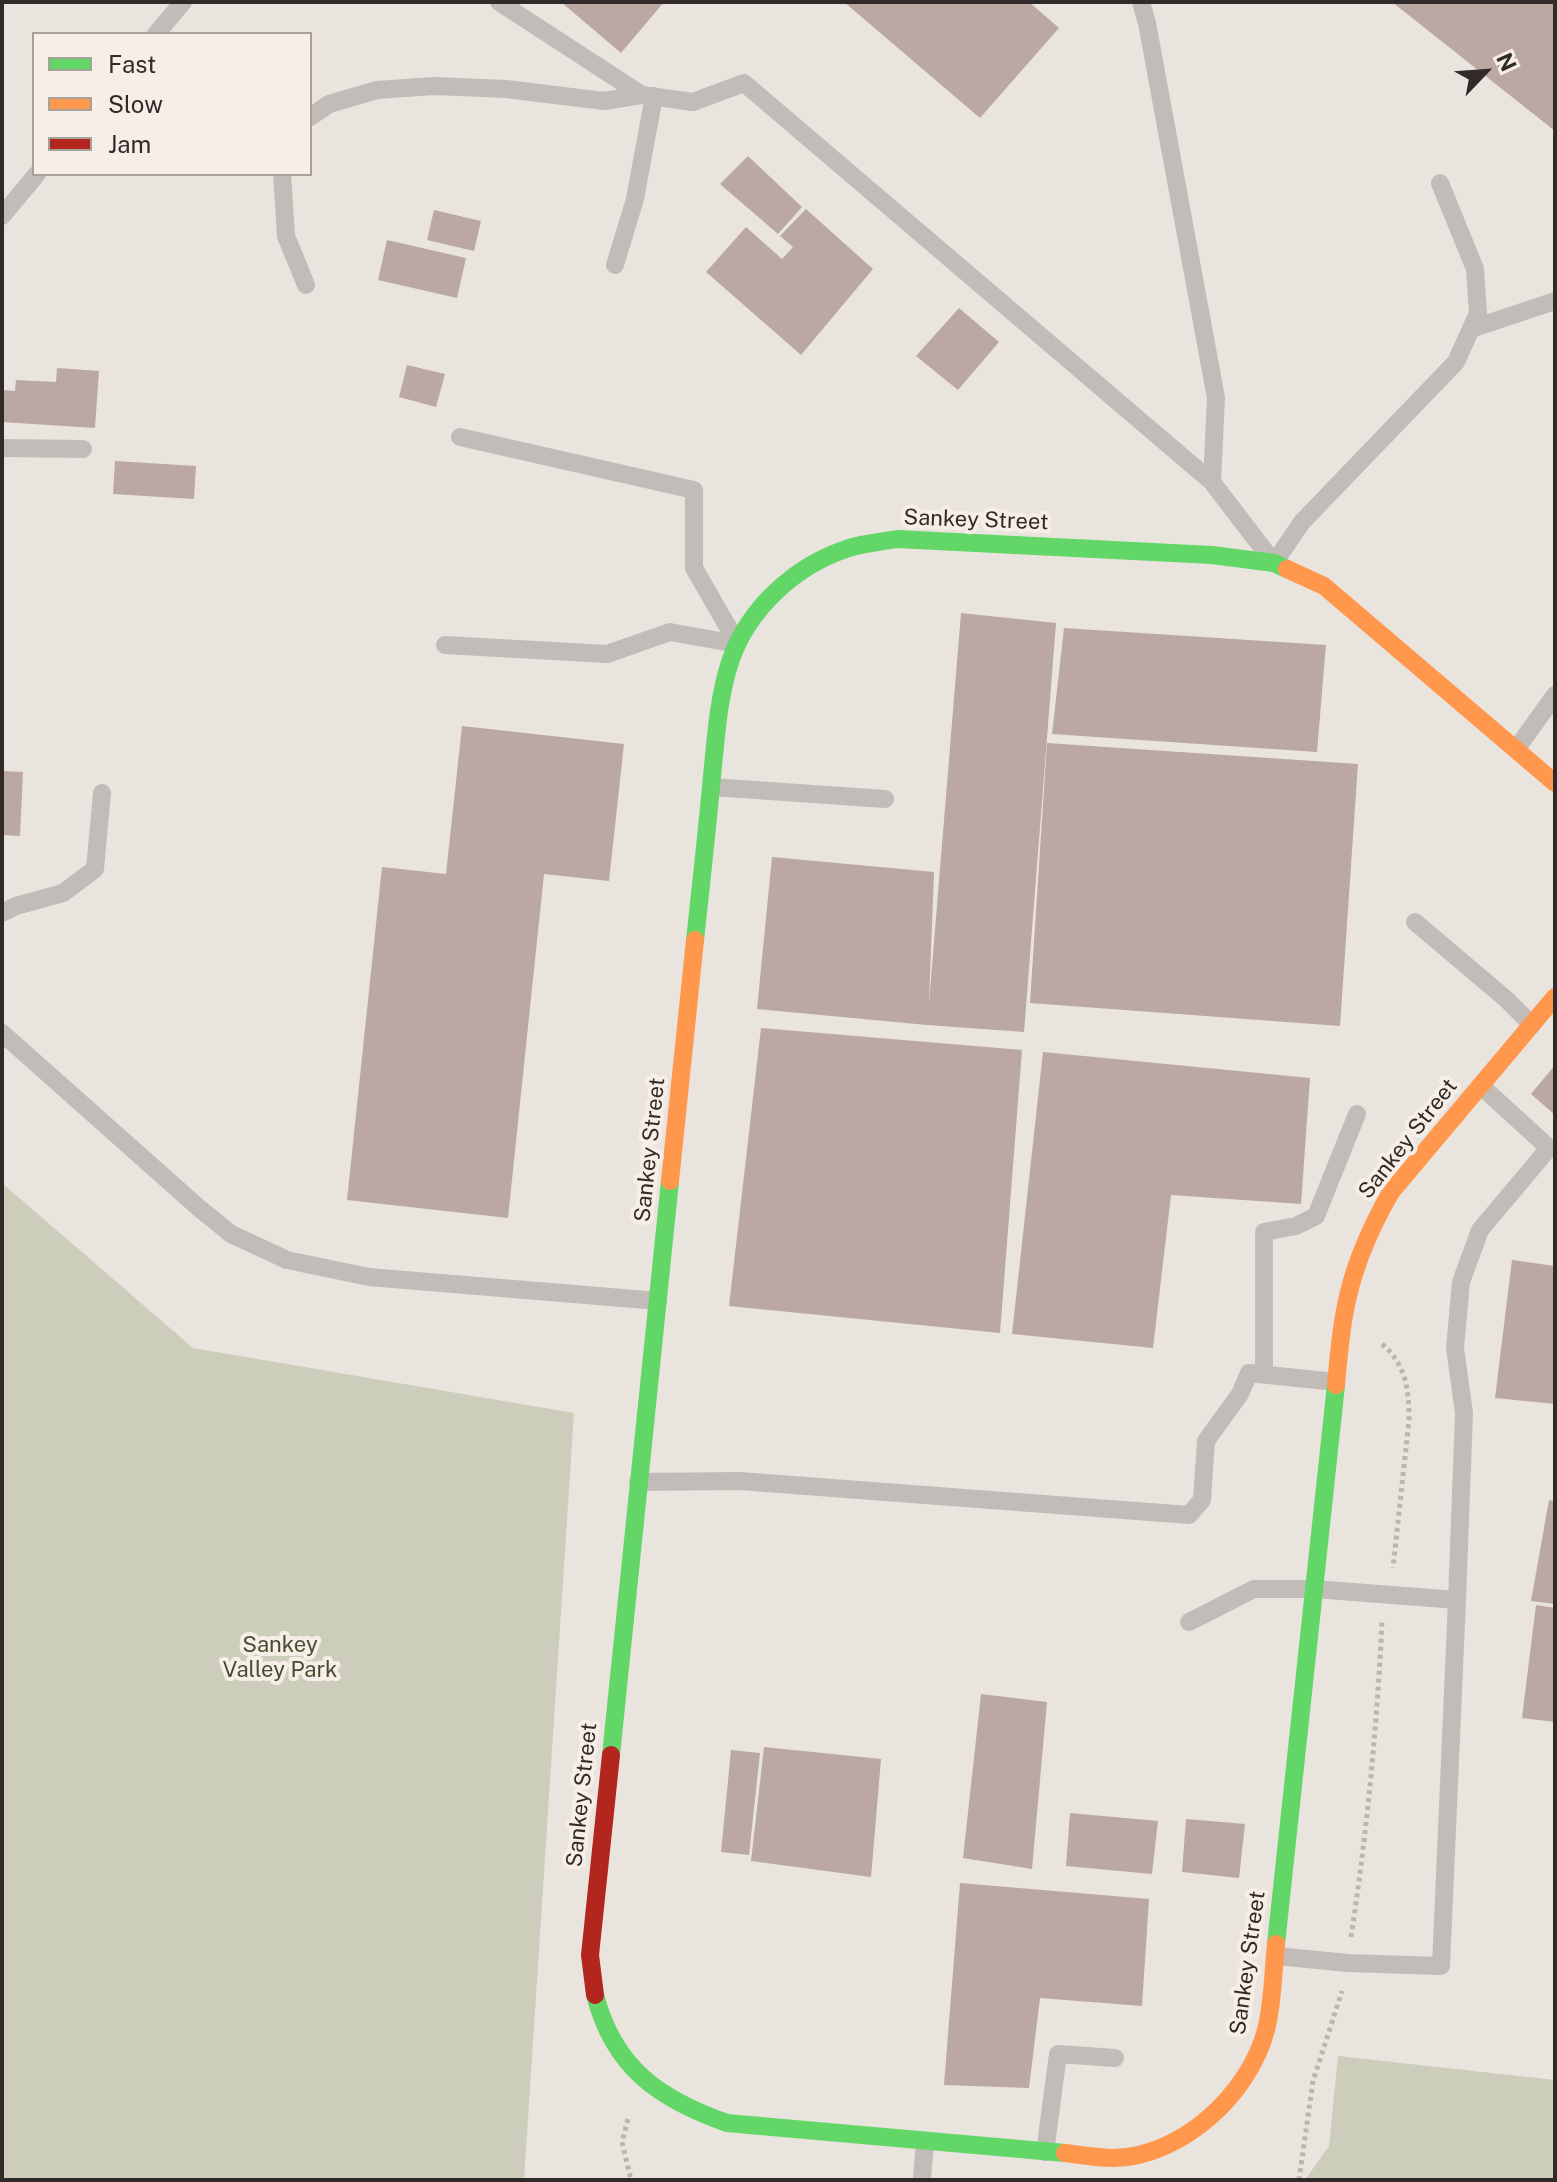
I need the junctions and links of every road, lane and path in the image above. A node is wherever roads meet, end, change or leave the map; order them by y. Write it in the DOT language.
graph roads {
  1 [pos="183,2"];
  2 [pos="499,2"];
  3 [pos="1141,2"];
  4 [pos="158,32"];
  5 [pos="648,96"];
  6 [pos="312,116"];
  7 [pos="35,176"];
  8 [pos="282,176"];
  9 [pos="1440,183"];
  10 [pos="2,216"];
  11 [pos="615,265"];
  12 [pos="306,285"];
  13 [pos="1555,301"];
  14 [pos="1471,329"];
  15 [pos="460,437"];
  16 [pos="2,448"];
  17 [pos="83,449"];
  18 [pos="1212,482"];
  19 [pos="1274,563"];
  20 [pos="737,644"];
  21 [pos="445,645"];
  22 [pos="1555,695"];
  23 [pos="1517,748"];
  24 [pos="1555,783"];
  25 [pos="712,787"];
  26 [pos="102,793"];
  27 [pos="885,799"];
  28 [pos="2,913"];
  29 [pos="1415,922"];
  30 [pos="1555,997"];
  31 [pos="1532,1025"];
  32 [pos="2,1033"];
  33 [pos="1481,1086"];
  34 [pos="1357,1114"];
  35 [pos="658,1301"];
  36 [pos="1382,1343"];
  37 [pos="1264,1374"];
  38 [pos="1336,1382"];
  39 [pos="638,1482"];
  40 [pos="1314,1589"];
  41 [pos="1387,1593"];
  42 [pos="1457,1600"];
  43 [pos="1189,1622"];
  44 [pos="1276,1956"];
  45 [pos="1348,1963"];
  46 [pos="1115,2058"];
  47 [pos="646,2082"];
  48 [pos="925,2141"];
  49 [pos="1045,2152"];
  50 [pos="631,2180"];
  51 [pos="922,2180"];
  52 [pos="1299,2180"];
  1 -- 4 [label="lane"];
  2 -- 5 [label="lane"];
  3 -- 18 [label="lane"];
  5 -- 6 [label="lane"];
  5 -- 11 [label="lane"];
  5 -- 18 [label="lane"];
  7 -- 10 [label="lane"];
  8 -- 12 [label="lane"];
  9 -- 14 [label="lane"];
  13 -- 14 [label="lane"];
  14 -- 19 [label="lane"];
  15 -- 20 [label="lane"];
  16 -- 17 [label="lane"];
  18 -- 19 [label="lane"];
  19 -- 20 [label="street, Sankey Street"];
  19 -- 23 [label="street, Sankey Street"];
  20 -- 21 [label="lane"];
  20 -- 25 [label="street, Sankey Street"];
  22 -- 23 [label="lane"];
  23 -- 24 [label="street, Sankey Street"];
  25 -- 27 [label="lane"];
  25 -- 35 [label="street, Sankey Street"];
  26 -- 28 [label="lane"];
  29 -- 31 [label="lane"];
  30 -- 31 [label="street, Sankey Street"];
  31 -- 33 [label="street, Sankey Street"];
  32 -- 35 [label="lane"];
  33 -- 38 [label="street, Sankey Street"];
  33 -- 42 [label="lane"];
  34 -- 37 [label="lane"];
  35 -- 39 [label="street, Sankey Street"];
  36 -- 41 [label="path"];
  37 -- 38 [label="lane"];
  37 -- 39 [label="lane"];
  38 -- 40 [label="street, Sankey Street"];
  39 -- 47 [label="street, Sankey Street"];
  40 -- 41 [label="lane"];
  40 -- 43 [label="lane"];
  40 -- 44 [label="street, Sankey Street"];
  41 -- 42 [label="lane"];
  41 -- 45 [label="path"];
  42 -- 45 [label="lane"];
  44 -- 45 [label="lane"];
  44 -- 49 [label="street, Sankey Street"];
  45 -- 52 [label="path"];
  46 -- 49 [label="lane"];
  47 -- 48 [label="street, Sankey Street"];
  47 -- 50 [label="path"];
  48 -- 49 [label="street, Sankey Street"];
  48 -- 51 [label="lane"];
}
